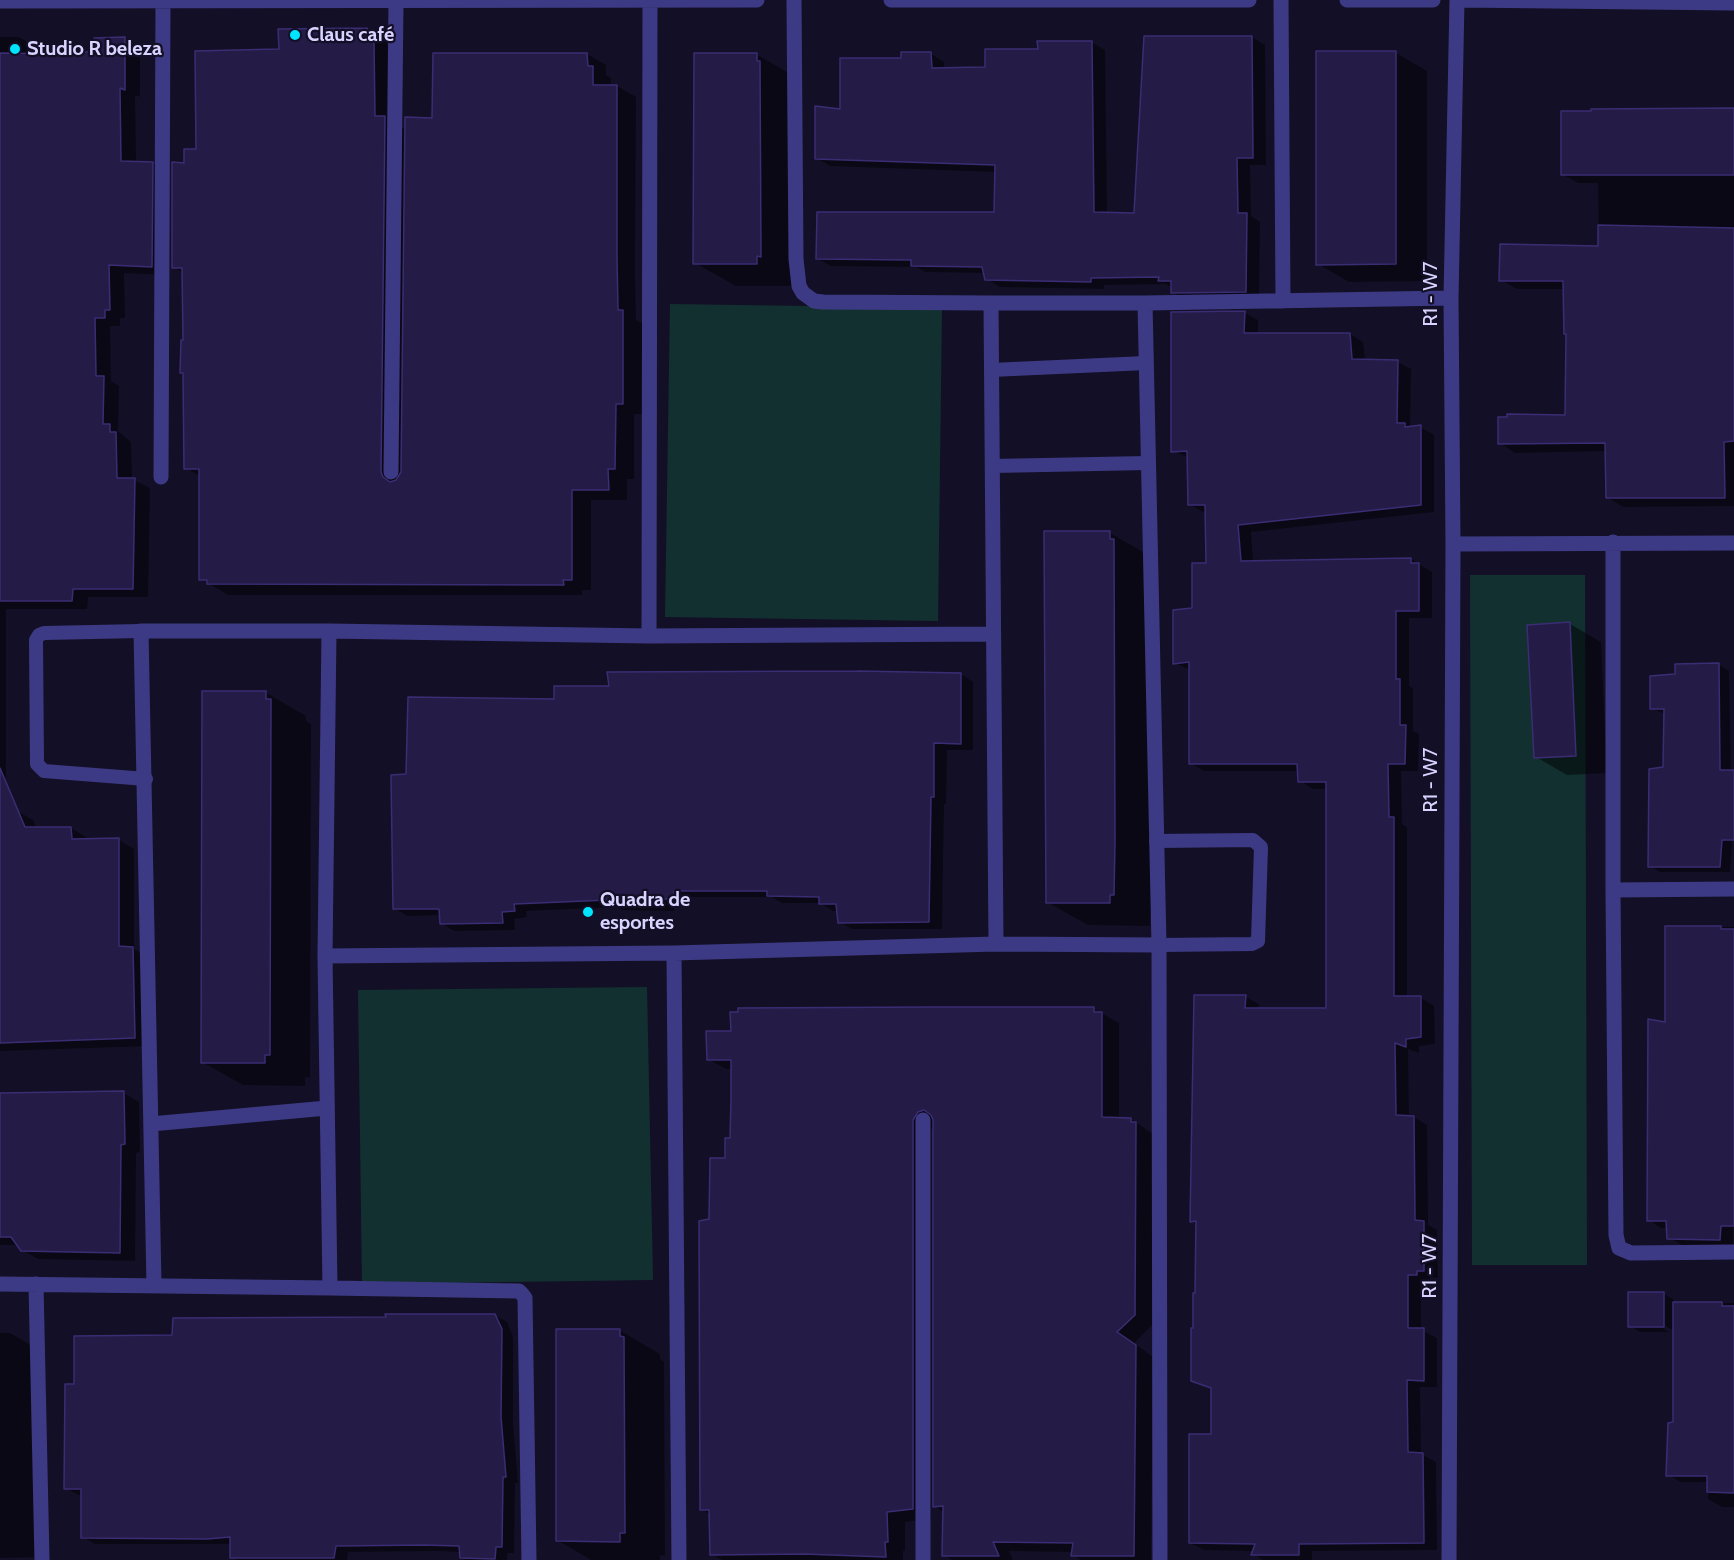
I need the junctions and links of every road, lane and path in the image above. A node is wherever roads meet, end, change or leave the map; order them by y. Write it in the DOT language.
graph roads {
  1 [pos="489,0"];
  2 [pos="757,0"];
  3 [pos="794,0"];
  4 [pos="891,0"];
  5 [pos="969,0"];
  6 [pos="1125,0"];
  7 [pos="1249,0"];
  8 [pos="1281,0"];
  9 [pos="1347,0"];
  10 [pos="1371,0"];
  11 [pos="1433,0"];
  12 [pos="1457,0"];
  13 [pos="1462,0"];
  14 [pos="0,1"];
  15 [pos="163,1"];
  16 [pos="323,1"];
  17 [pos="650,1"];
  18 [pos="1604,1"];
  19 [pos="396,2"];
  20 [pos="1734,3"];
  21 [pos="1451,298"];
  22 [pos="1283,301"];
  23 [pos="991,303"];
  24 [pos="1145,303"];
  25 [pos="1146,363"];
  26 [pos="992,370"];
  27 [pos="1148,463"];
  28 [pos="992,466"];
  29 [pos="391,472"];
  30 [pos="161,477"];
  31 [pos="1613,542"];
  32 [pos="1453,543"];
  33 [pos="1734,543"];
  34 [pos="141,631"];
  35 [pos="329,631"];
  36 [pos="993,634"];
  37 [pos="649,636"];
  38 [pos="146,778"];
  39 [pos="1156,841"];
  40 [pos="1612,890"];
  41 [pos="1734,890"];
  42 [pos="996,945"];
  43 [pos="1159,945"];
  44 [pos="674,952"];
  45 [pos="325,956"];
  46 [pos="327,1108"];
  47 [pos="922,1120"];
  48 [pos="151,1124"];
  49 [pos="1734,1252"];
  50 [pos="0,1284"];
  51 [pos="36,1284"];
  52 [pos="154,1285"];
  53 [pos="330,1288"];
  54 [pos="42,1560"];
  55 [pos="529,1560"];
  56 [pos="679,1560"];
  57 [pos="923,1560"];
  58 [pos="1160,1560"];
  59 [pos="1449,1560"];
  1 -- 17 [label="street"];
  1 -- 19 [label="street"];
  2 -- 17 [label="street"];
  3 -- 23 [label="street"];
  4 -- 5 [label="street"];
  5 -- 6 [label="street"];
  6 -- 7 [label="street"];
  8 -- 22 [label="street"];
  9 -- 10 [label="street"];
  10 -- 11 [label="street"];
  12 -- 21 [label="street, R1 - W7"];
  13 -- 18 [label="street"];
  14 -- 15 [label="street"];
  15 -- 16 [label="street"];
  15 -- 30 [label="street"];
  16 -- 19 [label="street"];
  17 -- 37 [label="street"];
  18 -- 20 [label="street"];
  19 -- 29 [label="street"];
  21 -- 22 [label="street"];
  21 -- 32 [label="street, R1 - W7"];
  22 -- 24 [label="street"];
  23 -- 24 [label="street"];
  23 -- 26 [label="street"];
  24 -- 25 [label="street"];
  25 -- 26 [label="lane"];
  25 -- 27 [label="street"];
  26 -- 28 [label="street"];
  27 -- 28 [label="lane"];
  27 -- 39 [label="street"];
  28 -- 36 [label="street"];
  31 -- 32 [label="street"];
  31 -- 33 [label="street"];
  31 -- 40 [label="street"];
  32 -- 59 [label="street, R1 - W7"];
  34 -- 35 [label="street"];
  34 -- 38 [label="street"];
  34 -- 38 [label="lane"];
  35 -- 37 [label="street"];
  35 -- 45 [label="street"];
  36 -- 37 [label="street"];
  36 -- 42 [label="street"];
  38 -- 48 [label="street"];
  39 -- 43 [label="street"];
  39 -- 43 [label="lane"];
  40 -- 41 [label="street"];
  40 -- 49 [label="street"];
  42 -- 43 [label="street"];
  42 -- 44 [label="street"];
  43 -- 58 [label="street"];
  44 -- 45 [label="street"];
  44 -- 56 [label="street"];
  45 -- 46 [label="street"];
  46 -- 48 [label="street"];
  46 -- 53 [label="street"];
  47 -- 57 [label="street"];
  48 -- 52 [label="street"];
  50 -- 51 [label="street"];
  51 -- 52 [label="street"];
  51 -- 54 [label="street"];
  52 -- 53 [label="street"];
  53 -- 55 [label="street"];
}
